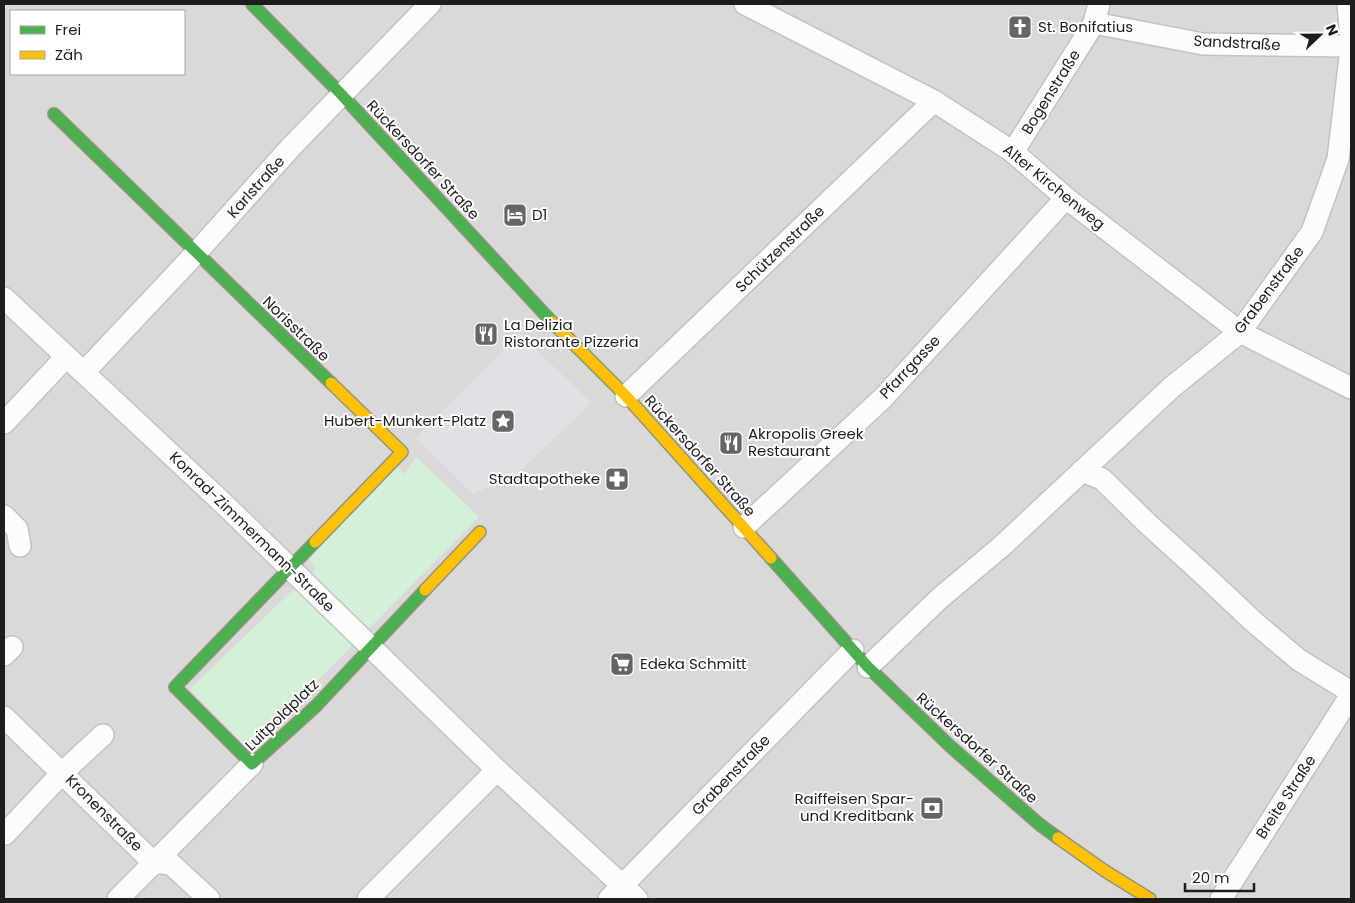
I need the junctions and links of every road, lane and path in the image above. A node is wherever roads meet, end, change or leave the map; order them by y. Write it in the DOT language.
graph roads {
  1 [pos="252,4"];
  2 [pos="430,4"];
  3 [pos="745,4"];
  4 [pos="1348,4"];
  5 [pos="1096,13"];
  6 [pos="1351,40"];
  7 [pos="1351,47"];
  8 [pos="341,94"];
  9 [pos="934,101"];
  10 [pos="54,114"];
  11 [pos="1013,152"];
  12 [pos="1066,198"];
  13 [pos="197,252"];
  14 [pos="4,298"];
  15 [pos="1240,332"];
  16 [pos="66,357"];
  17 [pos="84,372"];
  18 [pos="1351,388"];
  19 [pos="626,396"];
  20 [pos="4,423"];
  21 [pos="1082,471"];
  22 [pos="4,516"];
  23 [pos="744,527"];
  24 [pos="480,532"];
  25 [pos="20,546"];
  26 [pos="290,568"];
  27 [pos="370,647"];
  28 [pos="853,650"];
  29 [pos="868,667"];
  30 [pos="1351,693"];
  31 [pos="4,716"];
  32 [pos="103,735"];
  33 [pos="252,764"];
  34 [pos="497,770"];
  35 [pos="62,772"];
  36 [pos="4,834"];
  37 [pos="153,862"];
  38 [pos="623,894"];
  39 [pos="118,899"];
  40 [pos="208,899"];
  41 [pos="368,899"];
  42 [pos="1150,899"];
  43 [pos="1220,899"];
  1 -- 8 [label="main road, Rückersdorfer Straße"];
  2 -- 8 [label="street, Karlstraße"];
  3 -- 9 [label="street, Alter Kirchenweg"];
  4 -- 6 [label="street"];
  5 -- 7 [label="street, Sandstraße"];
  5 -- 11 [label="street, Bogenstraße"];
  7 -- 15 [label="street, Grabenstraße"];
  8 -- 13 [label="street, Karlstraße"];
  8 -- 19 [label="main road, Rückersdorfer Straße"];
  9 -- 11 [label="street, Alter Kirchenweg"];
  9 -- 19 [label="street, Schützenstraße"];
  10 -- 13 [label="main road, Norisstraße"];
  11 -- 12 [label="street, Alter Kirchenweg"];
  12 -- 15 [label="street, Alter Kirchenweg"];
  12 -- 23 [label="street, Pfarrgasse"];
  13 -- 17 [label="street, Karlstraße"];
  13 -- 26 [label="main road, Norisstraße"];
  14 -- 16 [label="street, Konrad-Zimmermann-Straße"];
  15 -- 18 [label="street, Alter Kirchenweg"];
  15 -- 21 [label="street, Grabenstraße"];
  16 -- 17 [label="street, Konrad-Zimmermann-Straße"];
  16 -- 20 [label="street"];
  17 -- 26 [label="street, Konrad-Zimmermann-Straße"];
  19 -- 23 [label="main road, Rückersdorfer Straße"];
  21 -- 29 [label="street, Grabenstraße"];
  21 -- 30 [label="street"];
  22 -- 25 [label="street"];
  23 -- 28 [label="main road, Rückersdorfer Straße"];
  24 -- 27 [label="main road, Luitpoldplatz"];
  26 -- 27 [label="street, Konrad-Zimmermann-Straße"];
  26 -- 33 [label="main road, Luitpoldplatz"];
  27 -- 33 [label="main road, Luitpoldplatz"];
  27 -- 34 [label="street, Konrad-Zimmermann-Straße"];
  28 -- 29 [label="main road, Rückersdorfer Straße"];
  28 -- 38 [label="street, Grabenstraße"];
  29 -- 42 [label="main road, Rückersdorfer Straße"];
  30 -- 43 [label="street, Breite Straße"];
  31 -- 35 [label="street, Kronenstraße"];
  32 -- 35 [label="street"];
  33 -- 37 [label="street"];
  34 -- 38 [label="street, Konrad-Zimmermann-Straße"];
  34 -- 41 [label="street"];
  35 -- 36 [label="street"];
  35 -- 37 [label="street, Kronenstraße"];
  37 -- 39 [label="street"];
  37 -- 40 [label="street, Kronenstraße"];
}
